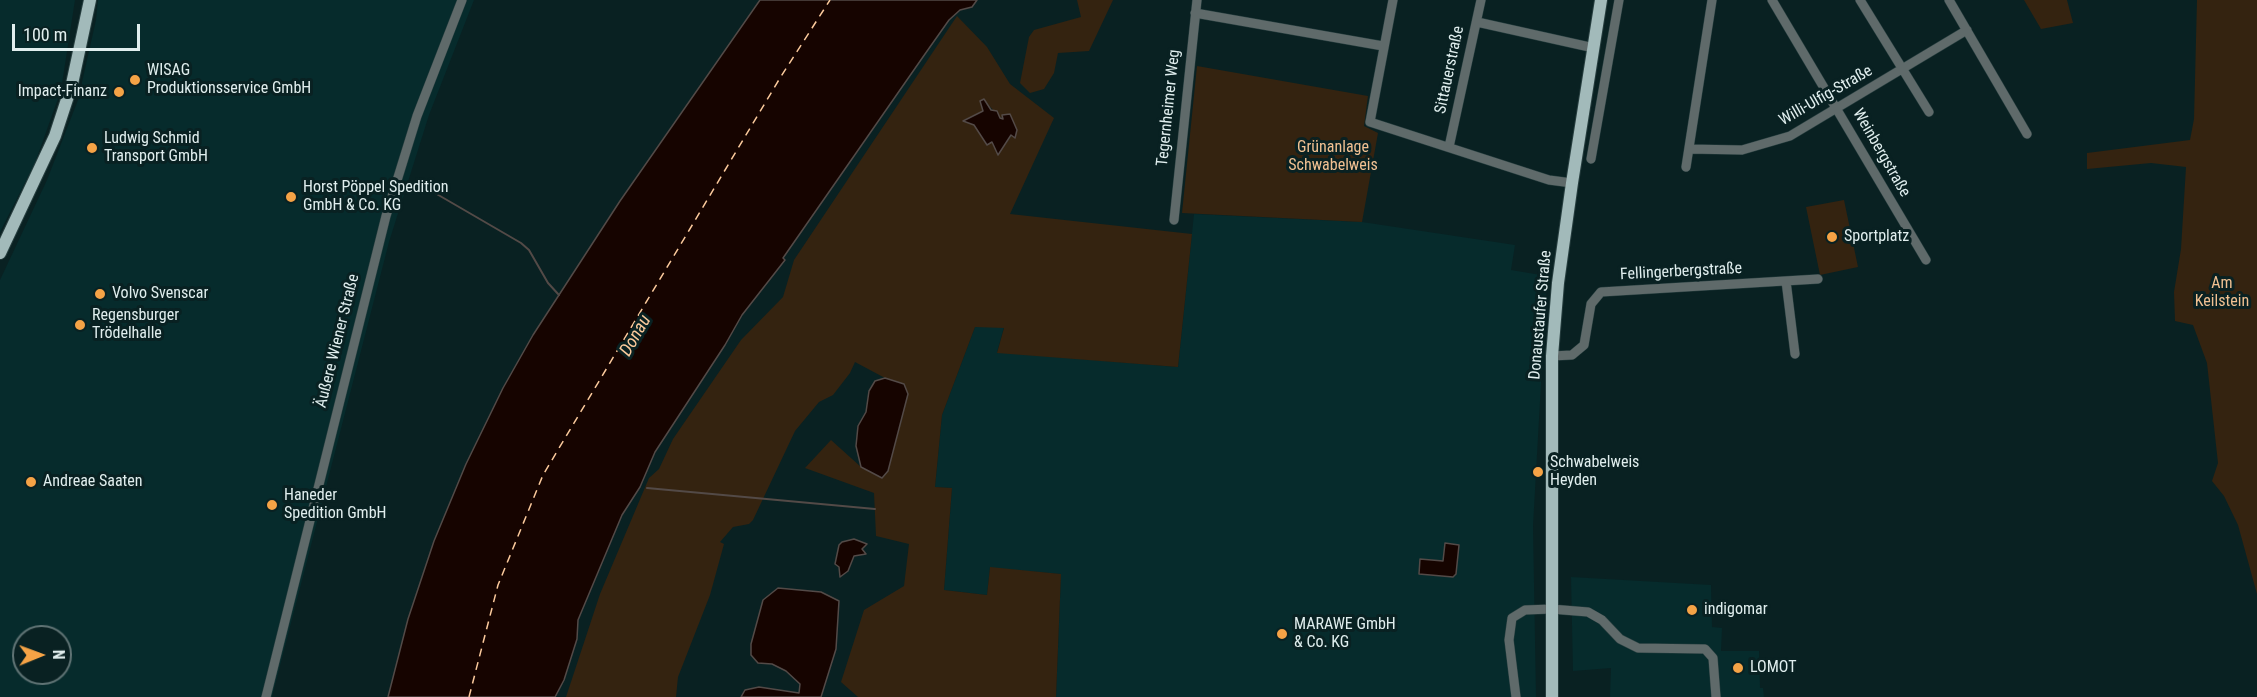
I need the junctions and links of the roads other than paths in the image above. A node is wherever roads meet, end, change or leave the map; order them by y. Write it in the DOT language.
graph roads {
  1 [pos="90,0"];
  2 [pos="462,0"];
  3 [pos="1197,0"];
  4 [pos="1394,0"];
  5 [pos="1481,0"];
  6 [pos="1601,0"];
  7 [pos="1618,0"];
  8 [pos="1712,0"];
  9 [pos="1772,0"];
  10 [pos="1860,0"];
  11 [pos="1949,0"];
  12 [pos="1195,13"];
  13 [pos="1476,22"];
  14 [pos="1967,30"];
  15 [pos="1383,46"];
  16 [pos="1594,48"];
  17 [pos="1903,69"];
  18 [pos="1837,109"];
  19 [pos="1929,112"];
  20 [pos="2027,134"];
  21 [pos="1449,147"];
  22 [pos="1689,149"];
  23 [pos="1591,159"];
  24 [pos="1686,167"];
  25 [pos="1572,183"];
  26 [pos="1174,220"];
  27 [pos="0,253"];
  28 [pos="1926,260"];
  29 [pos="1818,279"];
  30 [pos="1786,281"];
  31 [pos="1795,354"];
  32 [pos="1552,356"];
  33 [pos="1551,609"];
  34 [pos="1516,695"];
  35 [pos="267,697"];
  36 [pos="1552,697"];
  37 [pos="1716,697"];
  1 -- 27 [label="main road"];
  2 -- 35 [label="street, Äußere Wiener Straße"];
  3 -- 12 [label="street, Tegernheimer Weg"];
  4 -- 15 [label="street"];
  5 -- 13 [label="street, Sittauerstraße"];
  6 -- 16 [label="main road, Donaustaufer Straße"];
  7 -- 23 [label="street"];
  8 -- 22 [label="street"];
  9 -- 18 [label="street, Weinbergstraße"];
  10 -- 17 [label="street"];
  11 -- 14 [label="street"];
  12 -- 15 [label="street"];
  12 -- 26 [label="street, Tegernheimer Weg"];
  13 -- 16 [label="street"];
  13 -- 21 [label="street, Sittauerstraße"];
  14 -- 17 [label="street, Willi-Ulfig-Straße"];
  14 -- 20 [label="street"];
  15 -- 21 [label="street"];
  16 -- 25 [label="main road, Donaustaufer Straße"];
  17 -- 18 [label="street, Willi-Ulfig-Straße"];
  17 -- 19 [label="street"];
  18 -- 22 [label="street, Willi-Ulfig-Straße"];
  18 -- 28 [label="street, Weinbergstraße"];
  21 -- 25 [label="street"];
  22 -- 24 [label="street"];
  25 -- 32 [label="main road, Donaustaufer Straße"];
  29 -- 30 [label="street, Fellingerbergstraße"];
  30 -- 31 [label="street"];
  30 -- 32 [label="street, Fellingerbergstraße"];
  32 -- 33 [label="main road, Donaustaufer Straße"];
  33 -- 34 [label="street"];
  33 -- 36 [label="main road, Donaustaufer Straße"];
  33 -- 37 [label="street"];
}
